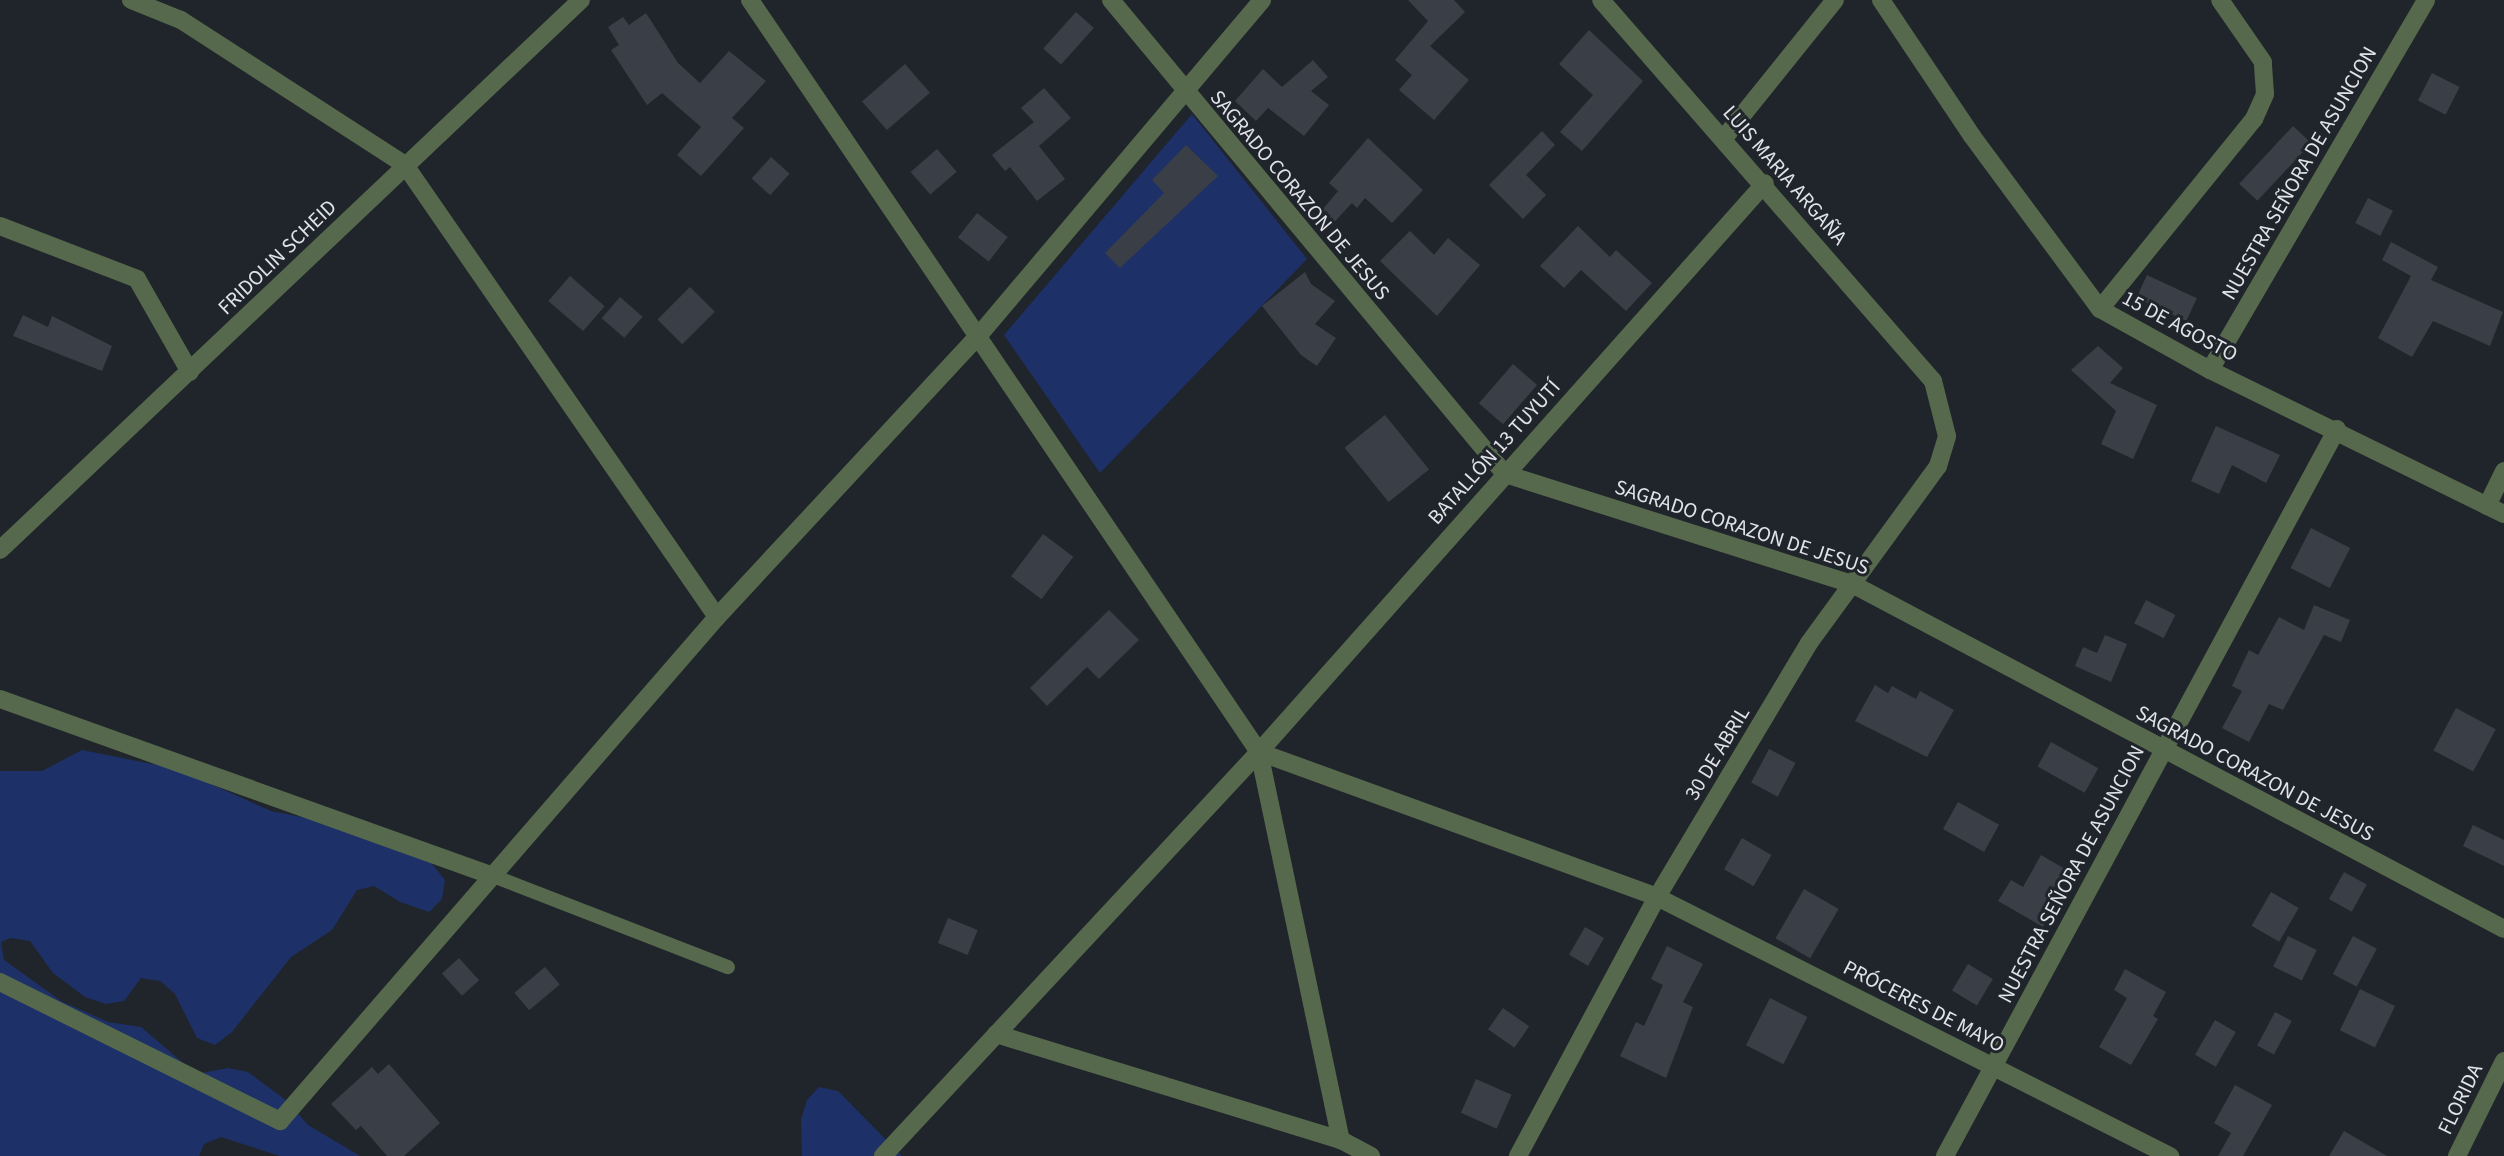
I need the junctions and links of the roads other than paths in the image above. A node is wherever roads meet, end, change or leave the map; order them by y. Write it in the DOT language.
graph roads {
  1 [pos="581,0"];
  2 [pos="750,0"];
  3 [pos="1111,0"];
  4 [pos="1262,0"];
  5 [pos="1601,0"];
  6 [pos="1835,0"];
  7 [pos="1881,0"];
  8 [pos="2220,0"];
  9 [pos="2426,0"];
  10 [pos="136,1"];
  11 [pos="1183,92"];
  12 [pos="1724,138"];
  13 [pos="405,165"];
  14 [pos="1765,183"];
  15 [pos="0,226"];
  16 [pos="2100,309"];
  17 [pos="980,334"];
  18 [pos="2210,370"];
  19 [pos="190,372"];
  20 [pos="1933,381"];
  21 [pos="2337,429"];
  22 [pos="2504,471"];
  23 [pos="1505,474"];
  24 [pos="2487,506"];
  25 [pos="2504,514"];
  26 [pos="0,550"];
  27 [pos="1854,585"];
  28 [pos="717,617"];
  29 [pos="0,699"];
  30 [pos="1259,752"];
  31 [pos="2163,752"];
  32 [pos="493,876"];
  33 [pos="1657,897"];
  34 [pos="2504,929"];
  35 [pos="728,967"];
  36 [pos="0,982"];
  37 [pos="996,1034"];
  38 [pos="2504,1061"];
  39 [pos="1993,1066"];
  40 [pos="1342,1140"];
  41 [pos="883,1156"];
  42 [pos="1371,1156"];
  43 [pos="1518,1156"];
  44 [pos="1945,1156"];
  45 [pos="2171,1156"];
  46 [pos="2457,1156"];
  1 -- 13 [label="street, FRIDOLIN SCHEID"];
  2 -- 17 [label="street"];
  3 -- 11 [label="street, SAGRADO CORAZON DE JESUS"];
  4 -- 11 [label="street"];
  5 -- 12 [label="street, LUIS MARIA ARGAÑA"];
  6 -- 12 [label="street"];
  7 -- 16 [label="street, 15 DE AGOSTO"];
  8 -- 16 [label="street"];
  9 -- 18 [label="street, NUESTRA SEÑORA DE ASUNCION"];
  10 -- 13 [label="street"];
  11 -- 17 [label="street"];
  11 -- 23 [label="street, SAGRADO CORAZON DE JESUS"];
  12 -- 14 [label="street, LUIS MARIA ARGAÑA"];
  13 -- 19 [label="street, FRIDOLIN SCHEID"];
  13 -- 28 [label="street"];
  14 -- 20 [label="street, LUIS MARIA ARGAÑA"];
  14 -- 23 [label="street, BATALLÓN 13 TUYUTÍ"];
  15 -- 19 [label="street"];
  16 -- 18 [label="street, 15 DE AGOSTO"];
  17 -- 28 [label="street"];
  17 -- 30 [label="street"];
  18 -- 21 [label="street, 15 DE AGOSTO"];
  19 -- 26 [label="street, FRIDOLIN SCHEID"];
  20 -- 27 [label="street, 30 DE ABRIL"];
  21 -- 24 [label="street, 15 DE AGOSTO"];
  21 -- 31 [label="street, NUESTRA SEÑORA DE ASUNCION"];
  22 -- 24 [label="street"];
  23 -- 27 [label="street, SAGRADO CORAZON DE JESUS"];
  23 -- 30 [label="street, BATALLÓN 13 TUYUTÍ"];
  24 -- 25 [label="street, 15 DE AGOSTO"];
  27 -- 31 [label="street, SAGRADO CORAZON DE JESUS"];
  27 -- 33 [label="street, 30 DE ABRIL"];
  28 -- 32 [label="street"];
  29 -- 32 [label="street"];
  30 -- 33 [label="street, PRÓCERES DE MAYO"];
  30 -- 37 [label="street, BATALLÓN 13 TUYUTÍ"];
  30 -- 40 [label="street"];
  31 -- 34 [label="street, SAGRADO CORAZON DE JESUS"];
  31 -- 39 [label="street, NUESTRA SEÑORA DE ASUNCION"];
  32 -- 35 [label="lane"];
  32 -- 36 [label="street"];
  33 -- 39 [label="street, PRÓCERES DE MAYO"];
  33 -- 43 [label="street, 30 DE ABRIL"];
  37 -- 40 [label="street"];
  37 -- 41 [label="street, BATALLÓN 13 TUYUTÍ"];
  38 -- 46 [label="street, FLORIDA"];
  39 -- 44 [label="street, NUESTRA SEÑORA DE ASUNCION"];
  39 -- 45 [label="street, PRÓCERES DE MAYO"];
  40 -- 42 [label="street"];
}
